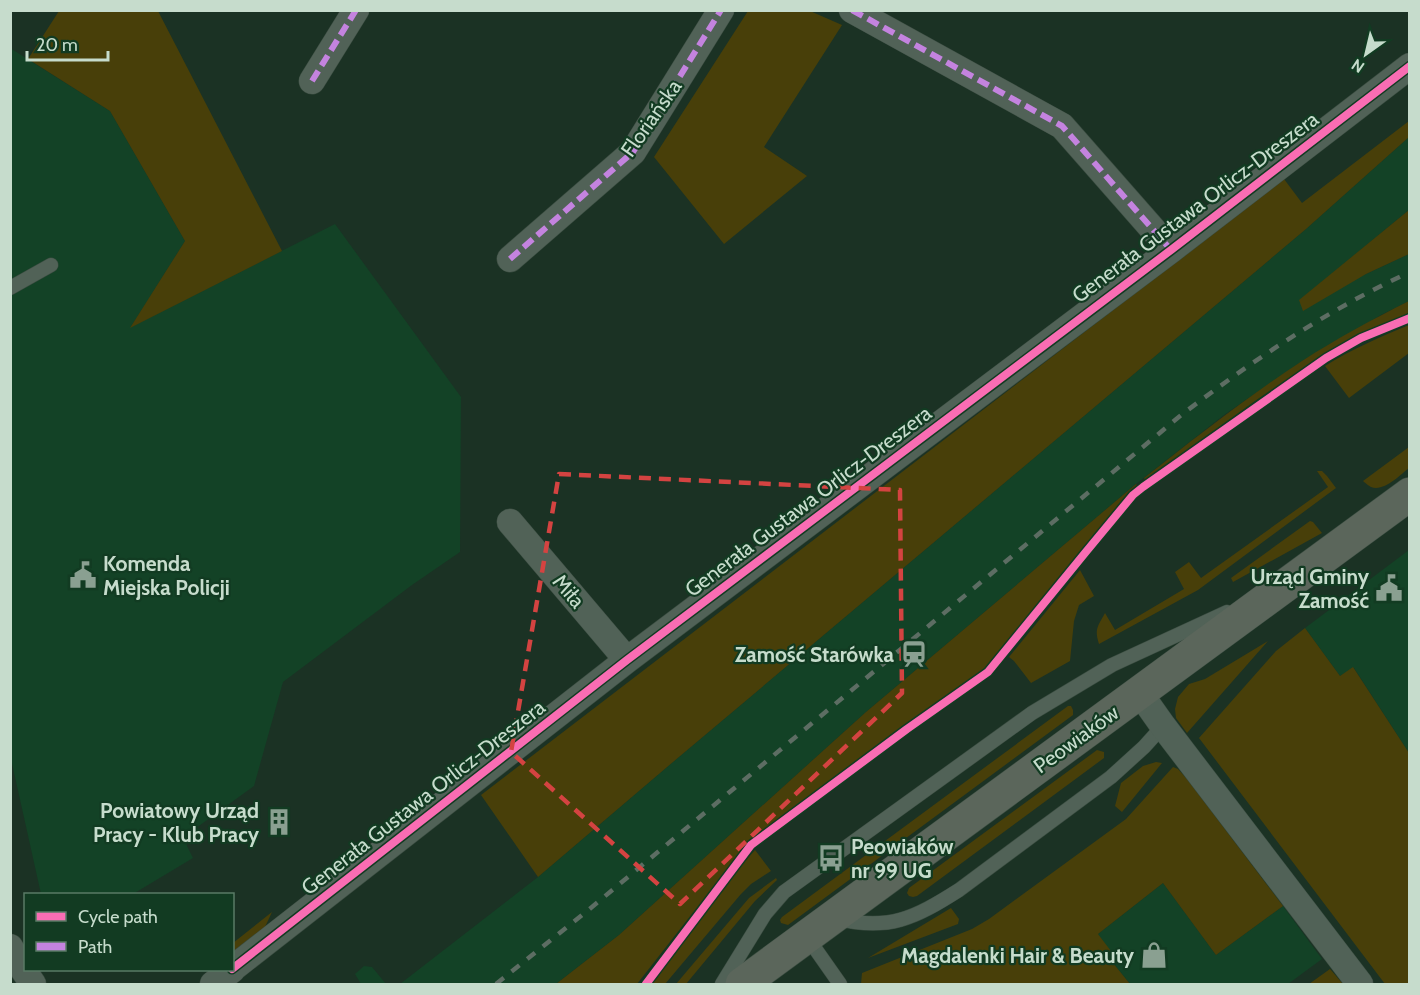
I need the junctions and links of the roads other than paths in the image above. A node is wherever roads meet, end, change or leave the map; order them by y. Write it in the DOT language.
graph roads {
  1 [pos="356,10"];
  2 [pos="721,10"];
  3 [pos="852,10"];
  4 [pos="1410,66"];
  5 [pos="312,81"];
  6 [pos="1170,250"];
  7 [pos="510,259"];
  8 [pos="51,265"];
  9 [pos="10,288"];
  10 [pos="1410,494"];
  11 [pos="510,522"];
  12 [pos="1283,586"];
  13 [pos="627,660"];
  14 [pos="1139,692"];
  15 [pos="1163,726"];
  16 [pos="833,918"];
  17 [pos="807,937"];
  18 [pos="10,947"];
  19 [pos="234,967"];
  20 [pos="24,971"];
  21 [pos="24,971"];
  22 [pos="229,971"];
  23 [pos="33,984"];
  24 [pos="213,984"];
  25 [pos="722,984"];
  26 [pos="742,984"];
  27 [pos="840,984"];
  28 [pos="1360,984"];
  1 -- 5 [label="street"];
  2 -- 7 [label="street, Floriańska"];
  3 -- 6 [label="street"];
  4 -- 6 [label="street, Generała Gustawa Orlicz-Dreszera"];
  6 -- 13 [label="street, Generała Gustawa Orlicz-Dreszera"];
  8 -- 9 [label="lane"];
  10 -- 12 [label="street, Peowiaków"];
  11 -- 13 [label="street, Miła"];
  12 -- 14 [label="street, Peowiaków"];
  12 -- 25 [label="lane"];
  13 -- 19 [label="street, Generała Gustawa Orlicz-Dreszera"];
  14 -- 15 [label="street"];
  14 -- 16 [label="street, Peowiaków"];
  15 -- 16 [label="lane"];
  15 -- 28 [label="street"];
  16 -- 17 [label="street, Peowiaków"];
  17 -- 26 [label="street, Peowiaków"];
  17 -- 27 [label="lane"];
  18 -- 21 [label="street"];
  20 -- 23 [label="street"];
  22 -- 24 [label="street, Generała Gustawa Orlicz-Dreszera"];
}
